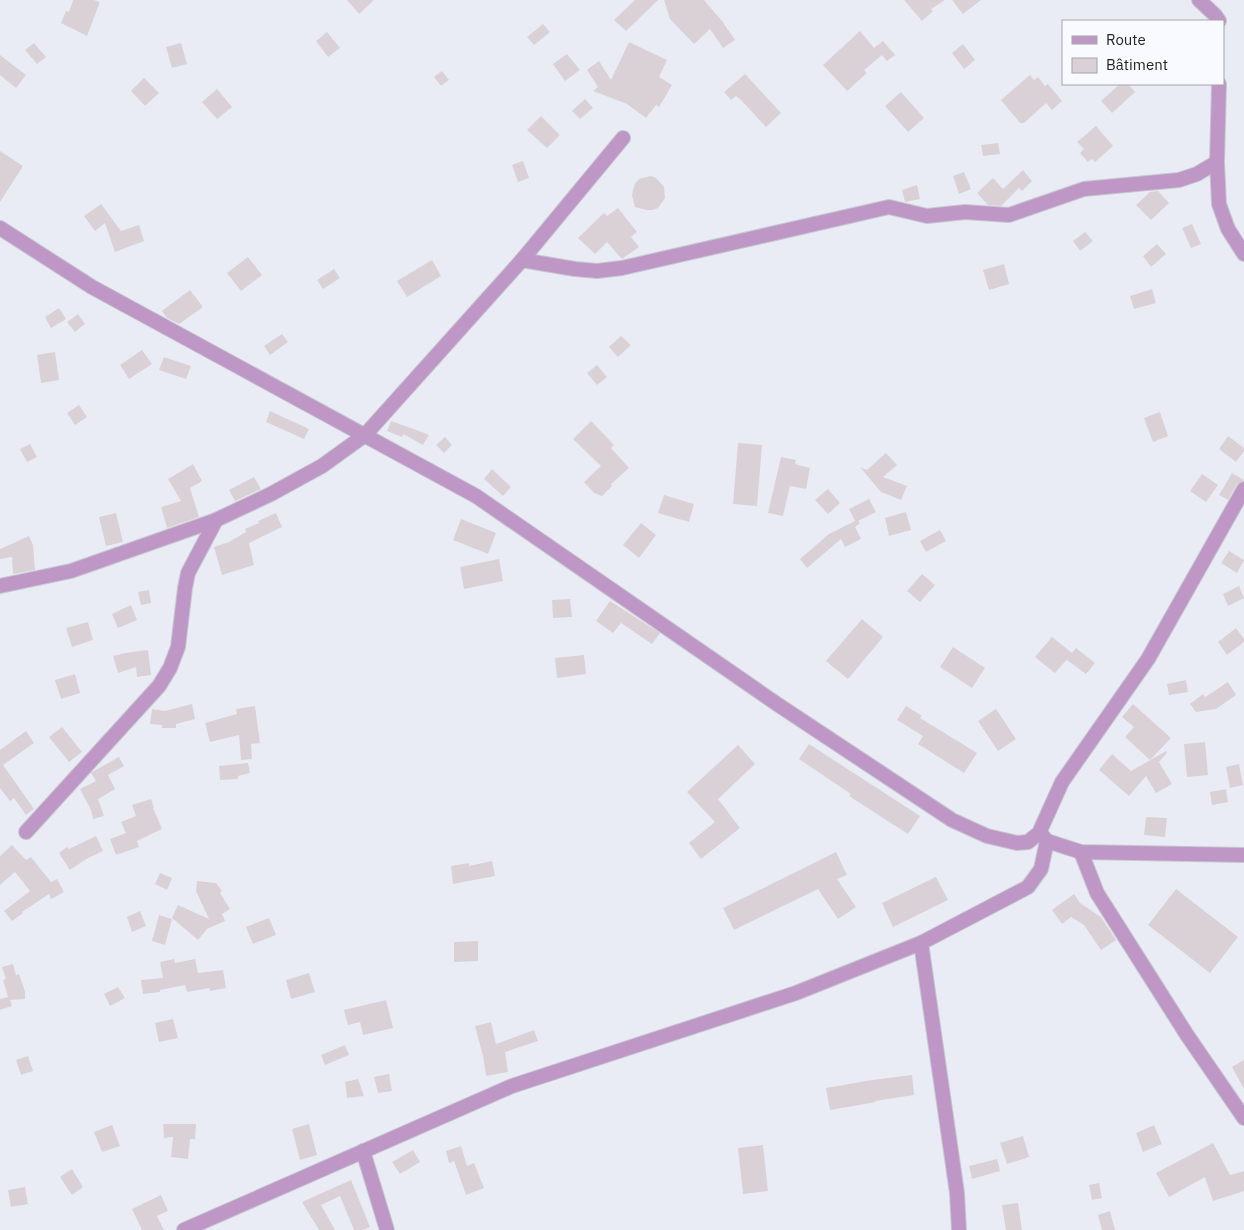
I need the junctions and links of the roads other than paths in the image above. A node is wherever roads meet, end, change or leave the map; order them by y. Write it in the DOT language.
graph roads {
  1 [pos="1198,0"];
  2 [pos="1218,20"];
  3 [pos="1219,85"];
  4 [pos="623,138"];
  5 [pos="1217,162"];
  6 [pos="0,228"];
  7 [pos="1244,254"];
  8 [pos="522,260"];
  9 [pos="365,435"];
  10 [pos="1244,489"];
  11 [pos="216,520"];
  12 [pos="0,586"];
  13 [pos="26,832"];
  14 [pos="1043,837"];
  15 [pos="1081,852"];
  16 [pos="1244,855"];
  17 [pos="921,943"];
  18 [pos="1244,1118"];
  19 [pos="363,1151"];
  20 [pos="184,1230"];
  21 [pos="387,1230"];
  22 [pos="958,1230"];
  1 -- 2 [label="street"];
  3 -- 5 [label="street"];
  4 -- 8 [label="street"];
  5 -- 7 [label="street"];
  5 -- 8 [label="street"];
  6 -- 9 [label="street"];
  8 -- 9 [label="street"];
  9 -- 11 [label="street"];
  9 -- 14 [label="street"];
  10 -- 14 [label="street"];
  11 -- 12 [label="street"];
  11 -- 13 [label="street"];
  14 -- 15 [label="street"];
  14 -- 17 [label="street"];
  15 -- 16 [label="street"];
  15 -- 18 [label="street"];
  17 -- 19 [label="street"];
  17 -- 22 [label="street"];
  19 -- 20 [label="street"];
  19 -- 21 [label="street"];
}
